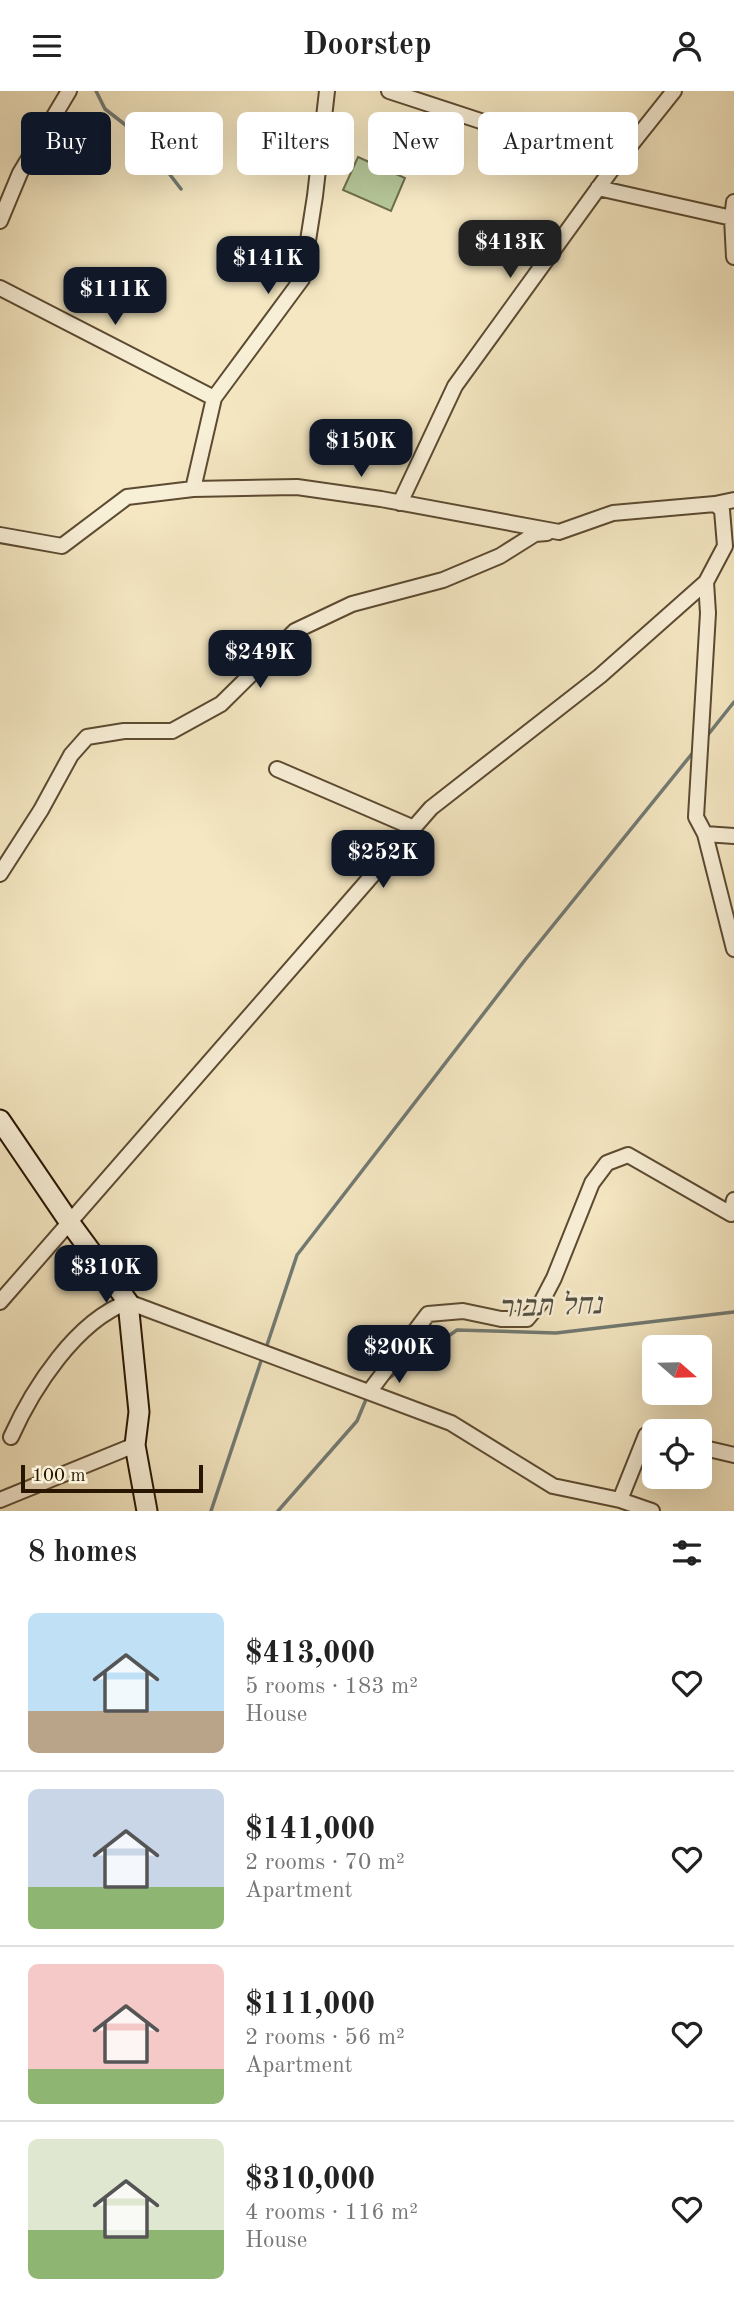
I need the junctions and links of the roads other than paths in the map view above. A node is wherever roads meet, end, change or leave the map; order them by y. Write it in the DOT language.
graph roads {
  1 [pos="69,91"];
  2 [pos="327,91"];
  3 [pos="389,91"];
  4 [pos="674,91"];
  5 [pos="478,120"];
  6 [pos="638,136"];
  7 [pos="608,175"];
  8 [pos="598,188"];
  9 [pos="734,202"];
  10 [pos="732,218"];
  11 [pos="0,221"];
  12 [pos="734,257"];
  13 [pos="0,288"];
  14 [pos="214,398"];
  15 [pos="193,489"];
  16 [pos="734,500"];
  17 [pos="401,503"];
  18 [pos="715,504"];
  19 [pos="559,532"];
  20 [pos="0,535"];
  21 [pos="706,582"];
  22 [pos="277,769"];
  23 [pos="414,828"];
  24 [pos="705,834"];
  25 [pos="734,836"];
  26 [pos="0,874"];
  27 [pos="734,949"];
  28 [pos="0,1120"];
  29 [pos="734,1201"];
  30 [pos="70,1223"];
  31 [pos="0,1302"];
  32 [pos="128,1302"];
  33 [pos="369,1392"];
  34 [pos="11,1437"];
  35 [pos="135,1445"];
  36 [pos="642,1445"];
  37 [pos="712,1450"];
  38 [pos="734,1455"];
  39 [pos="0,1500"];
  40 [pos="620,1500"];
  41 [pos="147,1511"];
  42 [pos="652,1511"];
  1 -- 11 [label="street"];
  2 -- 14 [label="street"];
  3 -- 5 [label="street"];
  4 -- 6 [label="street"];
  7 -- 8 [label="street"];
  8 -- 10 [label="street"];
  8 -- 17 [label="street"];
  9 -- 10 [label="street"];
  10 -- 12 [label="street"];
  13 -- 14 [label="street"];
  14 -- 15 [label="street"];
  15 -- 17 [label="street"];
  15 -- 20 [label="street"];
  16 -- 18 [label="street"];
  17 -- 19 [label="street"];
  18 -- 19 [label="street"];
  18 -- 21 [label="street"];
  19 -- 26 [label="street"];
  21 -- 23 [label="street"];
  21 -- 24 [label="street"];
  22 -- 23 [label="street"];
  23 -- 30 [label="street"];
  24 -- 25 [label="street"];
  24 -- 27 [label="street"];
  28 -- 30 [label="street"];
  29 -- 33 [label="street"];
  30 -- 31 [label="street"];
  30 -- 32 [label="street"];
  32 -- 33 [label="street"];
  32 -- 34 [label="street"];
  32 -- 35 [label="street"];
  33 -- 40 [label="street"];
  35 -- 39 [label="street"];
  35 -- 41 [label="street"];
  36 -- 40 [label="street"];
  37 -- 38 [label="street"];
  40 -- 42 [label="street"];
}
